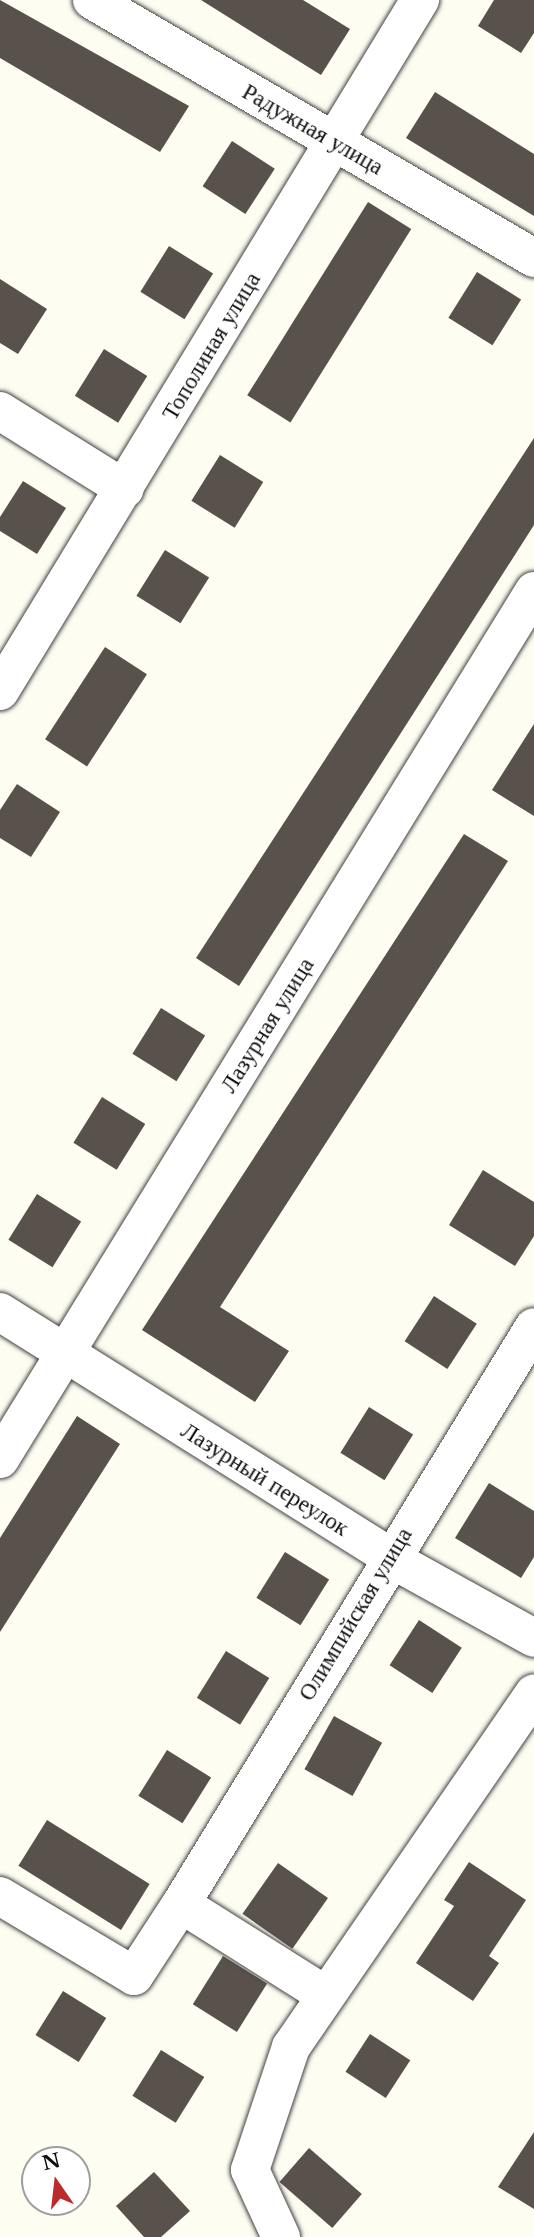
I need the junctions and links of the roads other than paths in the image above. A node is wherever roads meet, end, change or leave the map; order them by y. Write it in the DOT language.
graph roads {
  1 [pos="92,0"];
  2 [pos="420,0"];
  3 [pos="335,142"];
  4 [pos="534,258"];
  5 [pos="0,411"];
  6 [pos="125,489"];
  7 [pos="534,591"];
  8 [pos="0,691"];
  9 [pos="0,1312"];
  10 [pos="534,1326"];
  11 [pos="66,1353"];
  12 [pos="0,1459"];
  13 [pos="390,1557"];
  14 [pos="534,1638"];
  15 [pos="534,1693"];
  16 [pos="0,1896"];
  17 [pos="181,1904"];
  18 [pos="324,1994"];
  19 [pos="281,2237"];
  1 -- 3 [label="street, Радужная улица"];
  2 -- 3 [label="street, Тополиная улица"];
  3 -- 4 [label="street, Радужная улица"];
  3 -- 6 [label="street, Тополиная улица"];
  5 -- 6 [label="street"];
  6 -- 8 [label="street, Тополиная улица"];
  7 -- 11 [label="street, Лазурная улица"];
  9 -- 11 [label="street, Лазурный переулок"];
  10 -- 13 [label="street, Олимпийская улица"];
  11 -- 12 [label="street, Лазурная улица"];
  11 -- 13 [label="street, Лазурный переулок"];
  13 -- 14 [label="street, Лазурный переулок"];
  13 -- 17 [label="street, Олимпийская улица"];
  15 -- 18 [label="street"];
  16 -- 17 [label="street, Олимпийская улица"];
  17 -- 18 [label="street"];
  18 -- 19 [label="street"];
}
